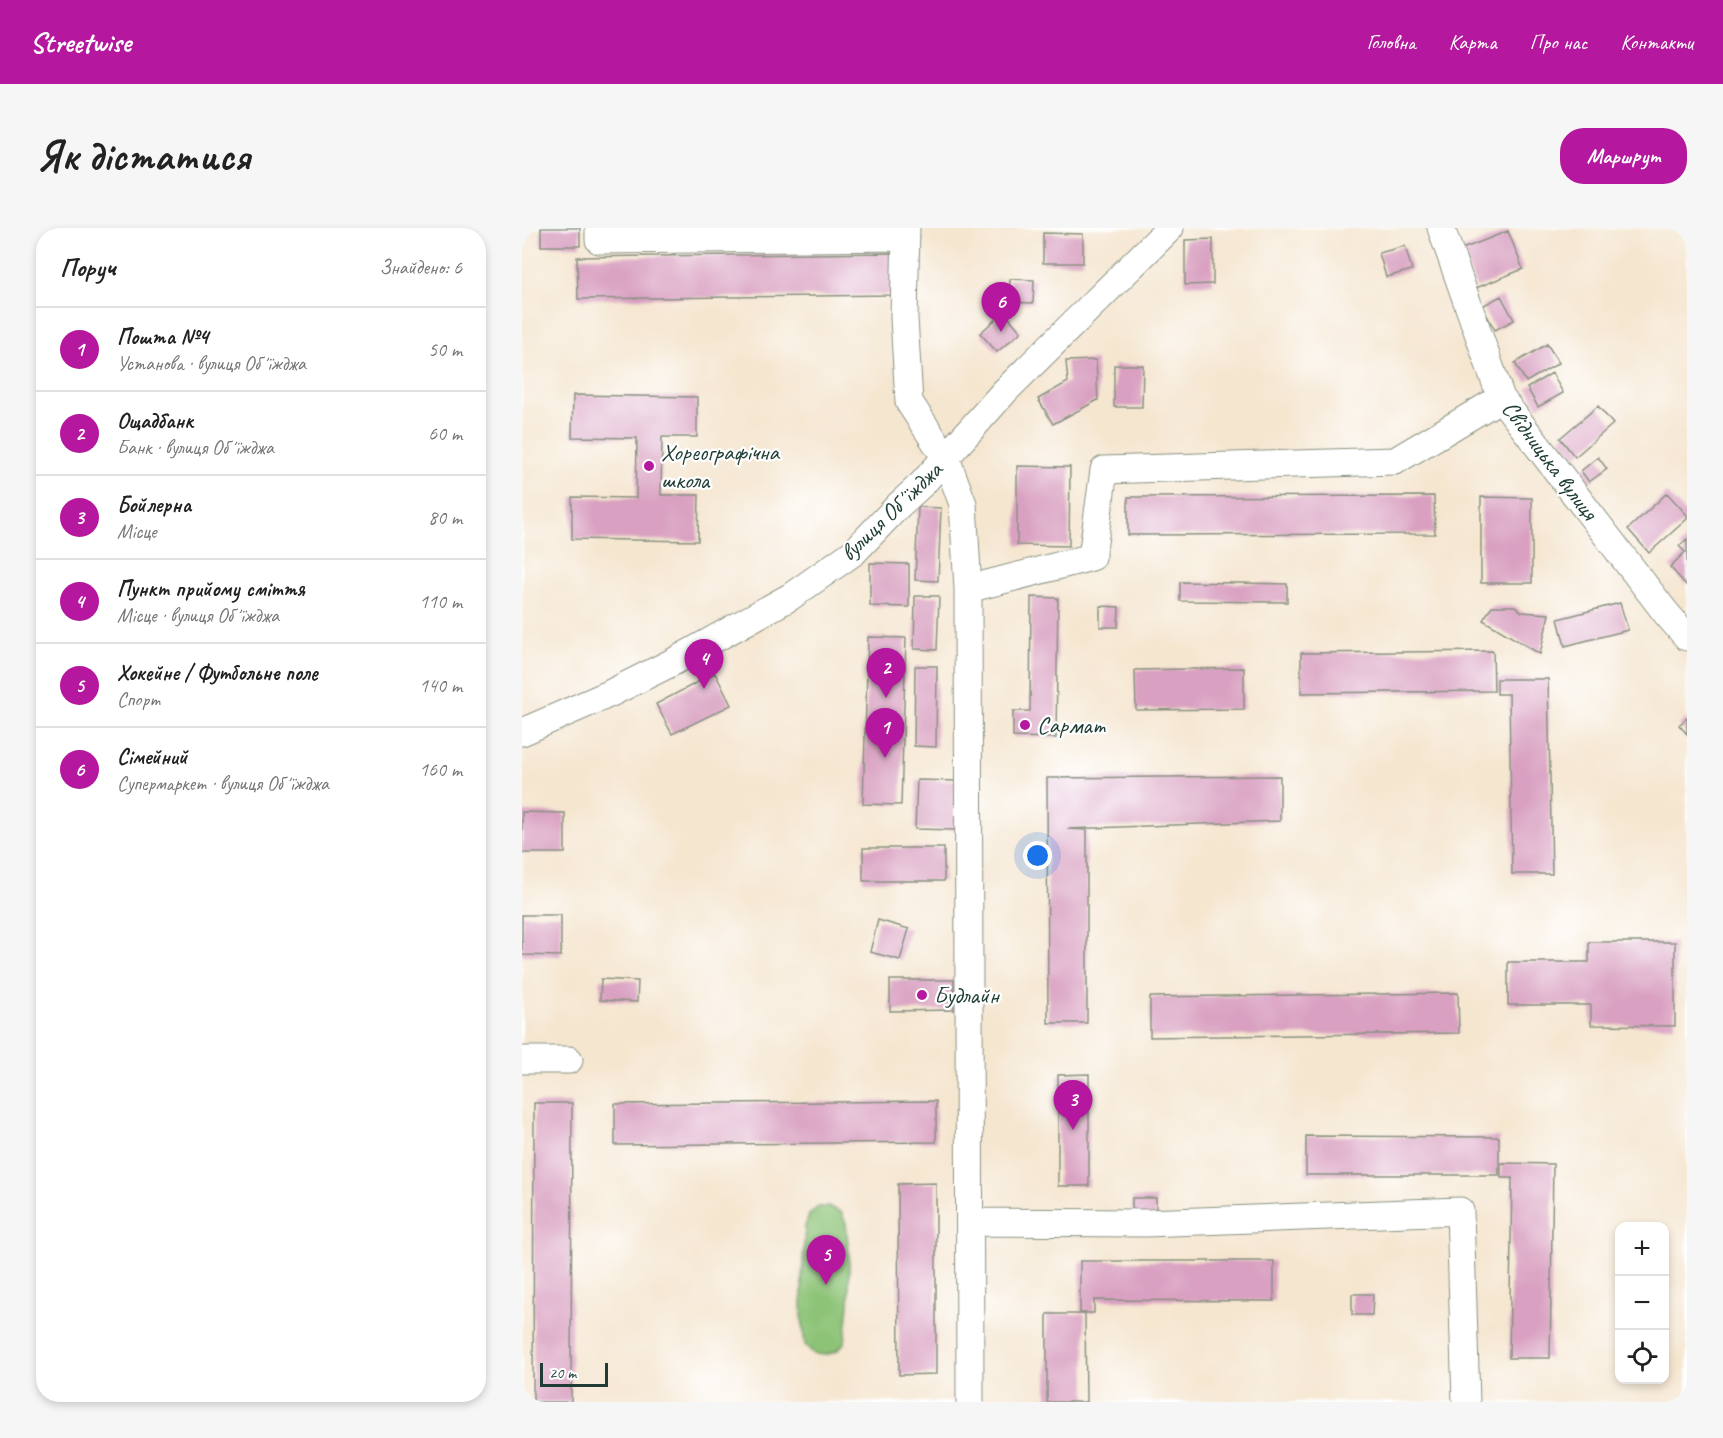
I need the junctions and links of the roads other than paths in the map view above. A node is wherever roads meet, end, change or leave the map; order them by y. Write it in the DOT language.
graph roads {
  1 [pos="599,228"];
  2 [pos="1170,228"];
  3 [pos="1441,228"];
  4 [pos="905,233"];
  5 [pos="1502,398"];
  6 [pos="946,458"];
  7 [pos="968,589"];
  8 [pos="1687,637"];
  9 [pos="522,732"];
  10 [pos="522,1060"];
  11 [pos="569,1060"];
  12 [pos="970,1221"];
  13 [pos="970,1402"];
  14 [pos="1466,1402"];
  1 -- 4 [label="street"];
  2 -- 6 [label="street, вулиця Обʼїжджа"];
  3 -- 5 [label="street, Свідницька вулиця"];
  4 -- 6 [label="street"];
  5 -- 7 [label="street"];
  5 -- 8 [label="street, Свідницька вулиця"];
  6 -- 7 [label="street"];
  6 -- 9 [label="street, вулиця Обʼїжджа"];
  7 -- 12 [label="street"];
  10 -- 11 [label="street"];
  12 -- 13 [label="street"];
  12 -- 14 [label="street"];
}
